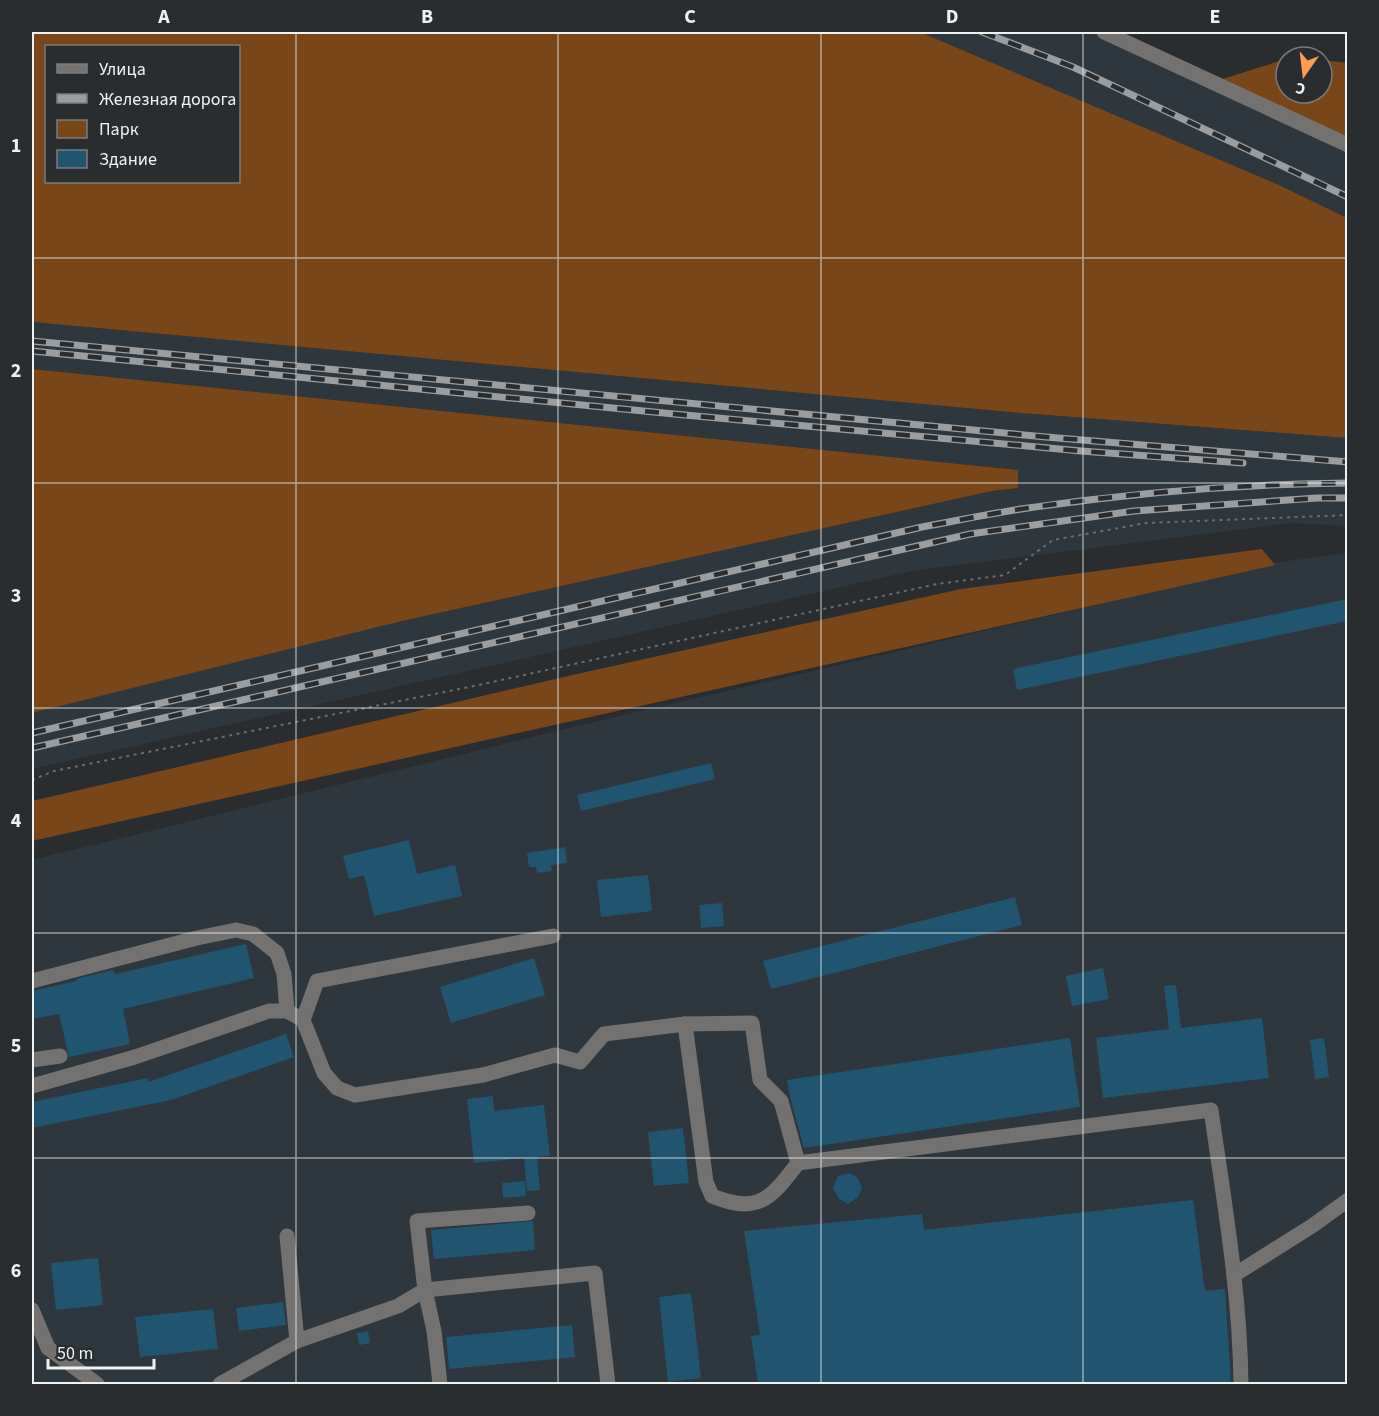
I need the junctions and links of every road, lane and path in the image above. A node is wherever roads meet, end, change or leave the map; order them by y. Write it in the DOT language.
graph roads {
  1 [pos="1104,32"];
  2 [pos="1347,145"];
  3 [pos="1347,515"];
  4 [pos="32,780"];
  5 [pos="553,936"];
  6 [pos="32,981"];
  7 [pos="287,1011"];
  8 [pos="303,1020"];
  9 [pos="685,1024"];
  10 [pos="60,1056"];
  11 [pos="32,1060"];
  12 [pos="32,1086"];
  13 [pos="798,1163"];
  14 [pos="1347,1200"];
  15 [pos="528,1213"];
  16 [pos="287,1236"];
  17 [pos="1234,1275"];
  18 [pos="425,1290"];
  19 [pos="32,1310"];
  20 [pos="297,1341"];
  21 [pos="97,1384"];
  22 [pos="220,1384"];
  23 [pos="440,1384"];
  24 [pos="608,1384"];
  25 [pos="1241,1384"];
  1 -- 2 [label="lane"];
  3 -- 4 [label="path"];
  5 -- 8 [label="lane"];
  6 -- 7 [label="lane"];
  7 -- 8 [label="lane"];
  7 -- 12 [label="lane"];
  8 -- 9 [label="lane"];
  9 -- 13 [label="lane"];
  9 -- 13 [label="lane"];
  10 -- 11 [label="lane"];
  13 -- 17 [label="lane"];
  14 -- 17 [label="lane"];
  15 -- 18 [label="lane"];
  16 -- 20 [label="lane"];
  17 -- 25 [label="lane"];
  18 -- 20 [label="lane"];
  18 -- 23 [label="lane"];
  18 -- 24 [label="lane"];
  19 -- 21 [label="lane"];
  20 -- 22 [label="lane"];
}
